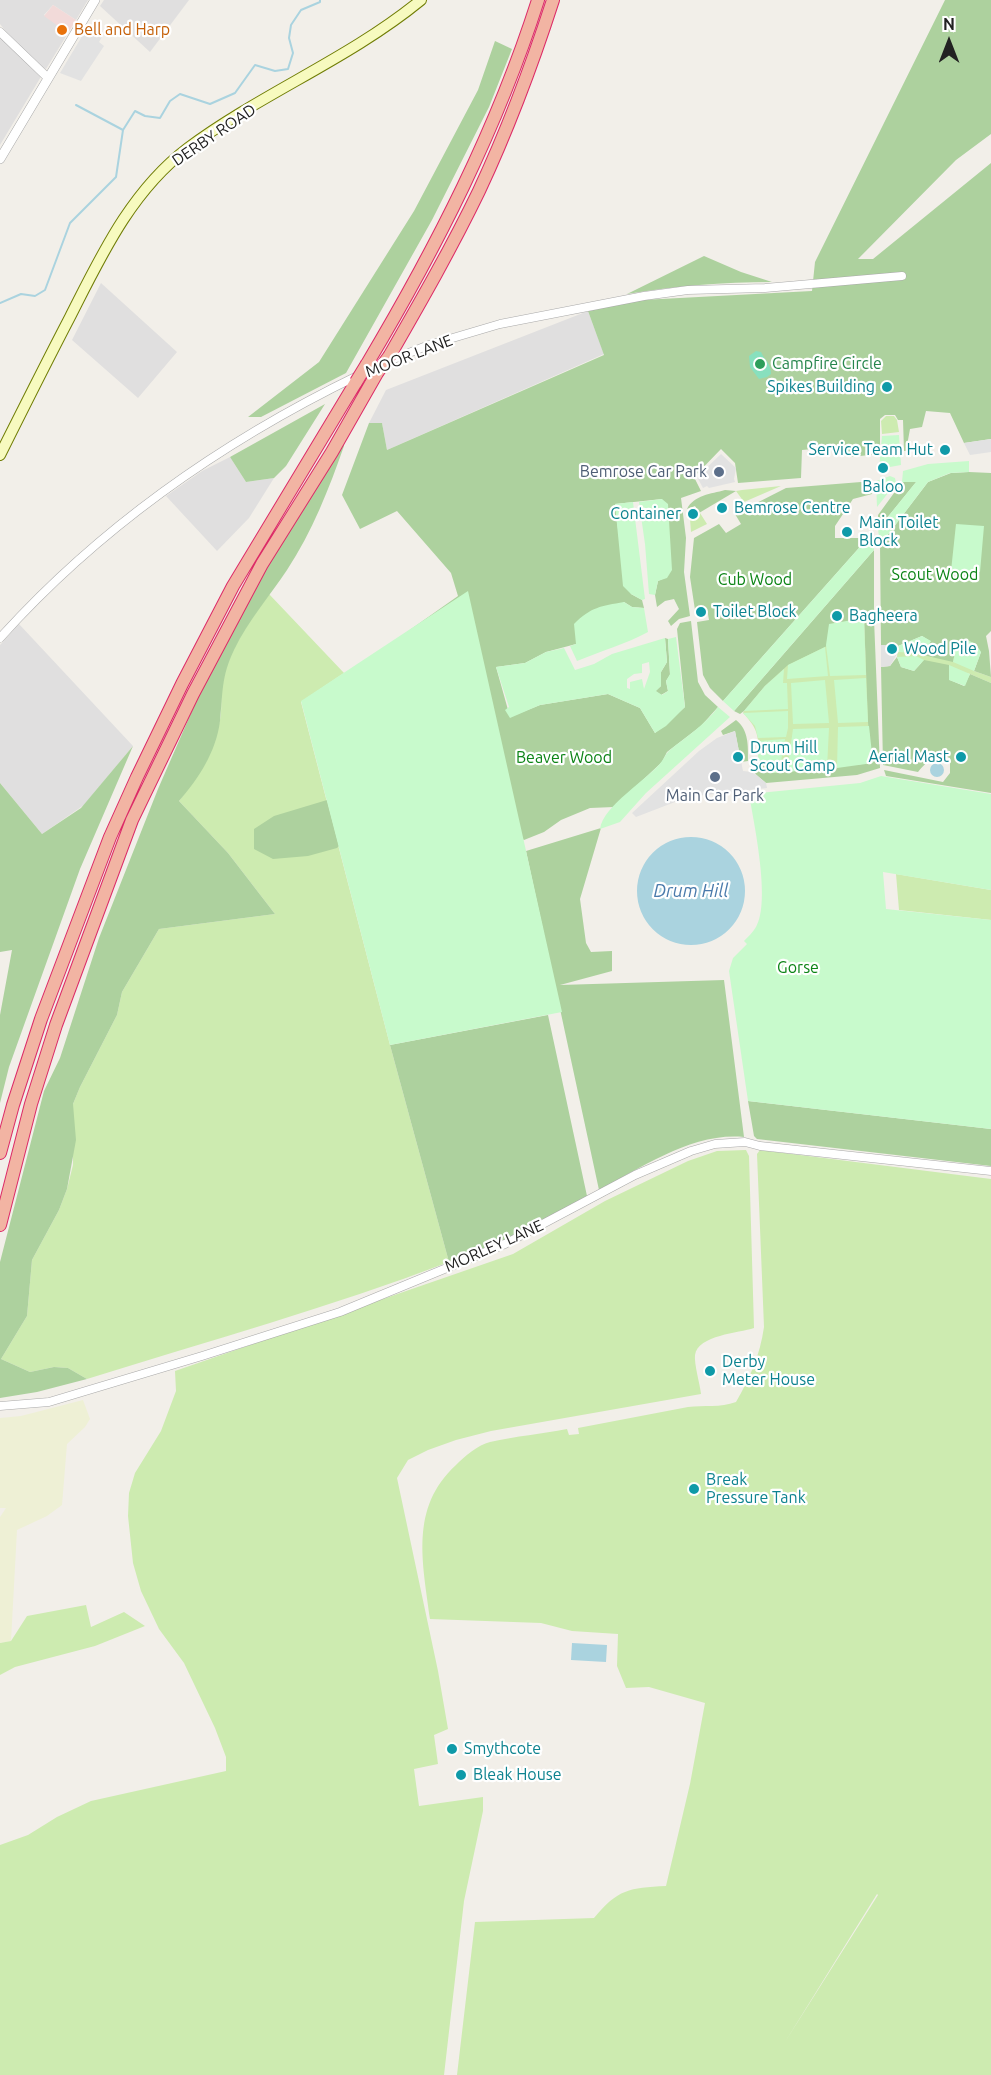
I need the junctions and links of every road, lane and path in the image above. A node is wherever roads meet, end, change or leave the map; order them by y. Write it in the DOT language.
graph roads {
  1 [pos="95,0"];
  2 [pos="421,0"];
  3 [pos="538,0"];
  4 [pos="553,0"];
  5 [pos="0,32"];
  6 [pos="48,78"];
  7 [pos="1,155"];
  8 [pos="902,276"];
  9 [pos="0,455"];
  10 [pos="0,638"];
  11 [pos="0,1154"];
  12 [pos="991,1171"];
  13 [pos="0,1225"];
  14 [pos="0,1407"];
  1 -- 6 [label="street"];
  2 -- 9 [label="main road, DERBY ROAD"];
  3 -- 11 [label="highway, bridge"];
  4 -- 13 [label="highway, bridge"];
  5 -- 6 [label="street"];
  6 -- 7 [label="street"];
  8 -- 10 [label="street, MOOR LANE"];
  12 -- 14 [label="street, MORLEY LANE"];
}
